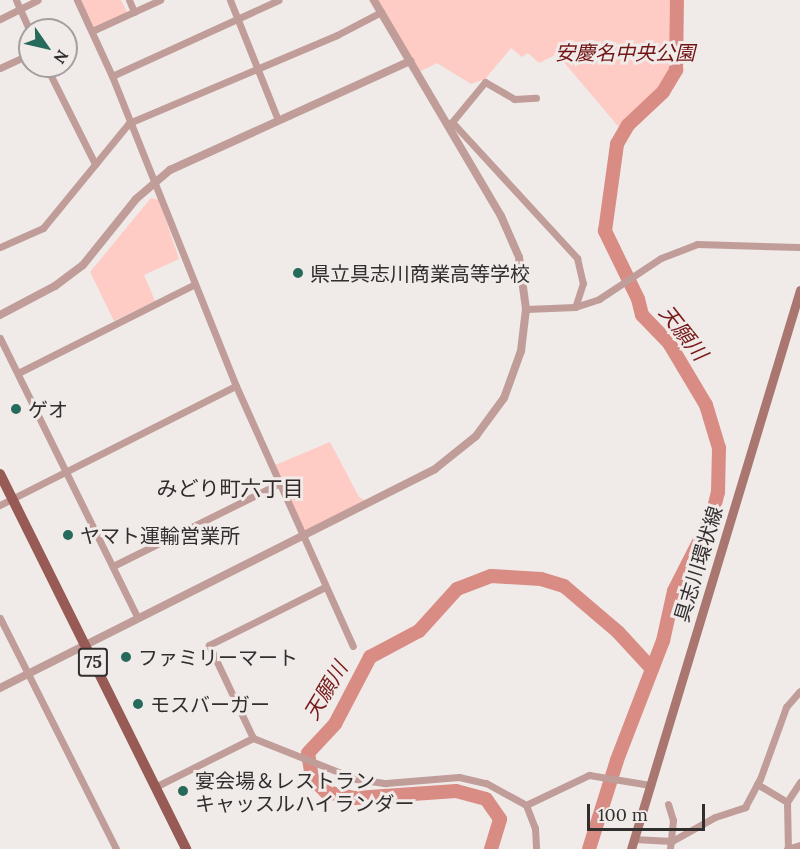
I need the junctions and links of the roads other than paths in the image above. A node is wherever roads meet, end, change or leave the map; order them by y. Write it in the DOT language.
graph roads {
  1 [pos="16,0"];
  2 [pos="38,0"];
  3 [pos="77,0"];
  4 [pos="129,0"];
  5 [pos="160,0"];
  6 [pos="230,0"];
  7 [pos="279,0"];
  8 [pos="374,0"];
  9 [pos="20,9"];
  10 [pos="134,12"];
  11 [pos="381,12"];
  12 [pos="24,18"];
  13 [pos="239,18"];
  14 [pos="0,19"];
  15 [pos="92,31"];
  16 [pos="18,60"];
  17 [pos="410,61"];
  18 [pos="254,67"];
  19 [pos="0,68"];
  20 [pos="112,76"];
  21 [pos="52,78"];
  22 [pos="536,98"];
  23 [pos="278,120"];
  24 [pos="129,123"];
  25 [pos="449,123"];
  26 [pos="94,164"];
  27 [pos="155,181"];
  28 [pos="0,248"];
  29 [pos="800,248"];
  30 [pos="195,284"];
  31 [pos="800,290"];
  32 [pos="575,307"];
  33 [pos="526,309"];
  34 [pos="0,315"];
  35 [pos="0,338"];
  36 [pos="18,373"];
  37 [pos="236,386"];
  38 [pos="65,471"];
  39 [pos="0,474"];
  40 [pos="278,484"];
  41 [pos="12,498"];
  42 [pos="0,505"];
  43 [pos="301,536"];
  44 [pos="113,566"];
  45 [pos="325,587"];
  46 [pos="138,618"];
  47 [pos="1,623"];
  48 [pos="84,644"];
  49 [pos="353,646"];
  50 [pos="28,672"];
  51 [pos="0,688"];
  52 [pos="800,691"];
  53 [pos="797,704"];
  54 [pos="253,738"];
  55 [pos="800,782"];
  56 [pos="757,784"];
  57 [pos="650,785"];
  58 [pos="155,787"];
  59 [pos="788,802"];
  60 [pos="668,804"];
  61 [pos="526,805"];
  62 [pos="634,839"];
  63 [pos="671,845"];
  64 [pos="800,845"];
  65 [pos="116,849"];
  66 [pos="186,849"];
  67 [pos="536,849"];
  68 [pos="631,849"];
  69 [pos="788,849"];
  1 -- 9 [label="street"];
  2 -- 9 [label="street"];
  3 -- 15 [label="street"];
  4 -- 10 [label="street"];
  5 -- 10 [label="street"];
  6 -- 13 [label="street"];
  7 -- 13 [label="street"];
  8 -- 11 [label="street"];
  9 -- 12 [label="street"];
  9 -- 14 [label="street"];
  10 -- 15 [label="street"];
  11 -- 17 [label="street"];
  11 -- 18 [label="street"];
  13 -- 18 [label="street"];
  13 -- 20 [label="street"];
  15 -- 20 [label="street"];
  16 -- 19 [label="street"];
  17 -- 23 [label="street"];
  17 -- 25 [label="street"];
  18 -- 23 [label="street"];
  18 -- 24 [label="street"];
  20 -- 24 [label="street"];
  21 -- 26 [label="street"];
  22 -- 25 [label="street"];
  23 -- 27 [label="street"];
  24 -- 26 [label="street"];
  24 -- 27 [label="street"];
  25 -- 32 [label="street"];
  25 -- 33 [label="street"];
  26 -- 28 [label="street"];
  27 -- 30 [label="street"];
  27 -- 34 [label="street"];
  29 -- 32 [label="street"];
  30 -- 36 [label="street"];
  30 -- 37 [label="street"];
  31 -- 57 [label="main road, 具志川環状線"];
  32 -- 33 [label="street"];
  33 -- 43 [label="street"];
  35 -- 36 [label="street"];
  36 -- 38 [label="street"];
  37 -- 38 [label="street"];
  37 -- 40 [label="street"];
  38 -- 41 [label="street"];
  38 -- 44 [label="street"];
  39 -- 41 [label="main road, 75"];
  40 -- 43 [label="street"];
  40 -- 44 [label="street"];
  41 -- 42 [label="street"];
  41 -- 48 [label="main road, 75"];
  43 -- 45 [label="street"];
  43 -- 46 [label="street"];
  44 -- 46 [label="street"];
  45 -- 49 [label="street"];
  45 -- 54 [label="street"];
  46 -- 48 [label="street"];
  47 -- 50 [label="street"];
  48 -- 50 [label="street"];
  48 -- 58 [label="main road, 75"];
  50 -- 51 [label="street"];
  50 -- 65 [label="street"];
  52 -- 53 [label="street"];
  53 -- 56 [label="street"];
  54 -- 58 [label="street"];
  54 -- 61 [label="street"];
  55 -- 59 [label="street"];
  56 -- 59 [label="street"];
  56 -- 63 [label="street"];
  57 -- 61 [label="street"];
  57 -- 62 [label="main road, 具志川環状線"];
  58 -- 66 [label="main road, 75"];
  59 -- 69 [label="street"];
  60 -- 63 [label="street"];
  61 -- 67 [label="street"];
  62 -- 63 [label="street"];
  62 -- 68 [label="main road, 具志川環状線"];
  64 -- 69 [label="street"];
}
